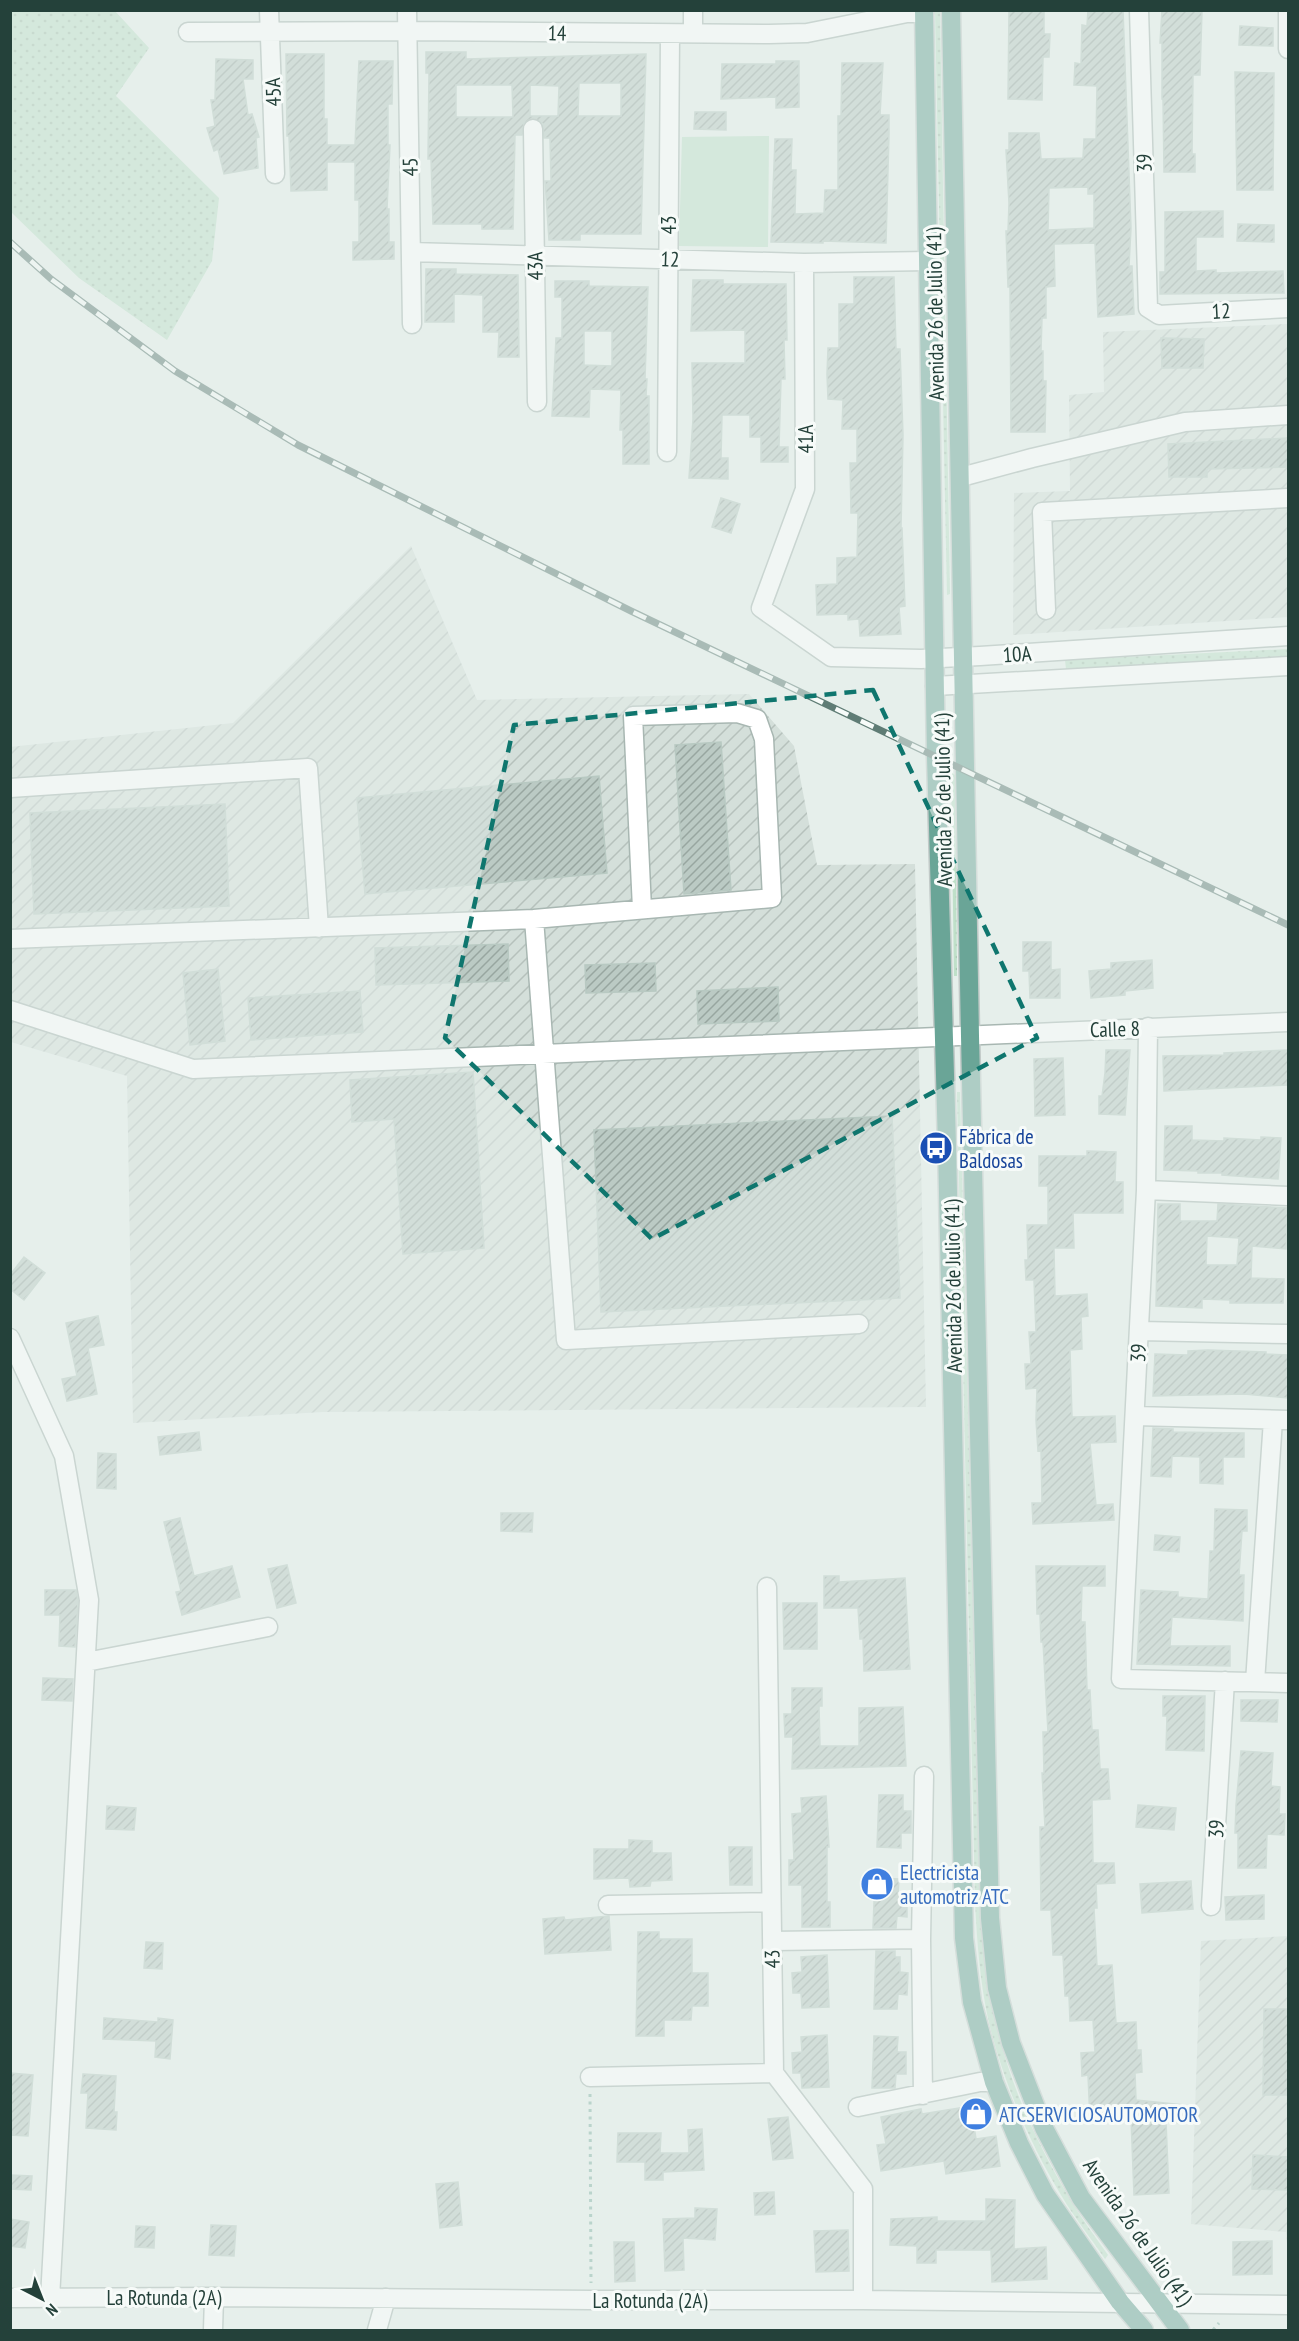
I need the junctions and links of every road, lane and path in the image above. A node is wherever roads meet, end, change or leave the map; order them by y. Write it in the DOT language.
graph roads {
  1 [pos="269,10"];
  2 [pos="407,10"];
  3 [pos="693,10"];
  4 [pos="951,10"];
  5 [pos="1139,10"];
  6 [pos="1288,10"];
  7 [pos="924,12"];
  8 [pos="408,31"];
  9 [pos="188,32"];
  10 [pos="270,33"];
  11 [pos="693,33"];
  12 [pos="670,34"];
  13 [pos="1288,49"];
  14 [pos="533,129"];
  15 [pos="275,174"];
  16 [pos="411,252"];
  17 [pos="535,255"];
  18 [pos="668,259"];
  19 [pos="928,261"];
  20 [pos="804,263"];
  21 [pos="1288,308"];
  22 [pos="1154,313"];
  23 [pos="411,324"];
  24 [pos="537,402"];
  25 [pos="1288,415"];
  26 [pos="667,452"];
  27 [pos="961,477"];
  28 [pos="1288,498"];
  29 [pos="761,608"];
  30 [pos="1046,610"];
  31 [pos="1288,636"];
  32 [pos="964,657"];
  33 [pos="935,658"];
  34 [pos="1288,666"];
  35 [pos="964,684"];
  36 [pos="935,686"];
  37 [pos="10,788"];
  38 [pos="642,909"];
  39 [pos="534,919"];
  40 [pos="320,928"];
  41 [pos="10,939"];
  42 [pos="10,1010"];
  43 [pos="1288,1022"];
  44 [pos="1148,1027"];
  45 [pos="942,1036"];
  46 [pos="970,1036"];
  47 [pos="544,1054"];
  48 [pos="1146,1190"];
  49 [pos="1288,1196"];
  50 [pos="859,1324"];
  51 [pos="1140,1331"];
  52 [pos="1288,1334"];
  53 [pos="10,1338"];
  54 [pos="1135,1416"];
  55 [pos="1281,1420"];
  56 [pos="767,1587"];
  57 [pos="268,1627"];
  58 [pos="86,1662"];
  59 [pos="1225,1681"];
  60 [pos="1255,1682"];
  61 [pos="1288,1683"];
  62 [pos="924,1776"];
  63 [pos="771,1902"];
  64 [pos="608,1905"];
  65 [pos="1211,1906"];
  66 [pos="921,1939"];
  67 [pos="772,1941"];
  68 [pos="774,2073"];
  69 [pos="590,2078"];
  70 [pos="994,2082"];
  71 [pos="923,2095"];
  72 [pos="858,2108"];
  73 [pos="214,2297"];
  74 [pos="10,2298"];
  75 [pos="50,2298"];
  76 [pos="386,2298"];
  77 [pos="591,2300"];
  78 [pos="863,2300"];
  79 [pos="1120,2302"];
  80 [pos="1158,2303"];
  81 [pos="1288,2305"];
  82 [pos="213,2331"];
  83 [pos="377,2331"];
  84 [pos="1144,2331"];
  85 [pos="1180,2331"];
  1 -- 10 [label="street, 45A"];
  2 -- 8 [label="street, 45"];
  3 -- 11 [label="street"];
  4 -- 27 [label="main road, Avenida 26 de Julio (41)"];
  5 -- 22 [label="street, 39"];
  6 -- 13 [label="street"];
  7 -- 11 [label="street, 14"];
  7 -- 19 [label="main road, Avenida 26 de Julio (41)"];
  8 -- 10 [label="street, 14"];
  8 -- 12 [label="street, 14"];
  8 -- 16 [label="street, 45"];
  9 -- 10 [label="street, 14"];
  10 -- 15 [label="street, 45A"];
  11 -- 12 [label="street, 14"];
  12 -- 18 [label="street, 43"];
  14 -- 17 [label="street, 43A"];
  16 -- 17 [label="street, 12"];
  16 -- 23 [label="street, 45"];
  17 -- 18 [label="street, 12"];
  17 -- 24 [label="street, 43A"];
  18 -- 20 [label="street, 12"];
  18 -- 26 [label="street, 43"];
  19 -- 20 [label="street, 12"];
  19 -- 33 [label="main road, Avenida 26 de Julio (41)"];
  20 -- 29 [label="street, 41A"];
  21 -- 22 [label="street, 12"];
  25 -- 27 [label="street"];
  27 -- 32 [label="main road, Avenida 26 de Julio (41)"];
  28 -- 30 [label="street"];
  29 -- 33 [label="street, 10A"];
  31 -- 32 [label="street, 10A"];
  32 -- 33 [label="street, 10A"];
  32 -- 35 [label="main road, Avenida 26 de Julio (41)"];
  33 -- 36 [label="main road, Avenida 26 de Julio (41)"];
  34 -- 35 [label="street, 10A"];
  35 -- 36 [label="street, 10A"];
  35 -- 46 [label="main road, Avenida 26 de Julio (41)"];
  36 -- 45 [label="main road, Avenida 26 de Julio (41)"];
  37 -- 40 [label="street"];
  38 -- 38 [label="street"];
  38 -- 39 [label="street"];
  39 -- 40 [label="street"];
  39 -- 47 [label="street"];
  40 -- 41 [label="street"];
  42 -- 47 [label="street, Calle 8"];
  43 -- 44 [label="street, Calle 8"];
  44 -- 46 [label="street, Calle 8"];
  44 -- 48 [label="street, 39"];
  45 -- 46 [label="street, Calle 8"];
  45 -- 47 [label="street, Calle 8"];
  45 -- 70 [label="main road, Avenida 26 de Julio (41)"];
  46 -- 80 [label="main road, Avenida 26 de Julio (41)"];
  47 -- 50 [label="street"];
  48 -- 49 [label="street"];
  48 -- 51 [label="street, 39"];
  51 -- 52 [label="street"];
  51 -- 54 [label="street, 39"];
  53 -- 58 [label="street"];
  54 -- 55 [label="street"];
  54 -- 59 [label="street, 39"];
  55 -- 60 [label="street"];
  56 -- 63 [label="street, 43"];
  57 -- 58 [label="street"];
  58 -- 75 [label="street"];
  59 -- 60 [label="street"];
  59 -- 65 [label="street, 39"];
  60 -- 61 [label="street"];
  62 -- 66 [label="street"];
  63 -- 64 [label="street"];
  63 -- 67 [label="street, 43"];
  66 -- 67 [label="street"];
  66 -- 71 [label="street"];
  67 -- 68 [label="street, 43"];
  68 -- 69 [label="street"];
  68 -- 78 [label="street"];
  69 -- 77 [label="path"];
  70 -- 71 [label="street"];
  70 -- 79 [label="main road, Avenida 26 de Julio (41)"];
  71 -- 72 [label="street"];
  73 -- 75 [label="street, La Rotunda (2A)"];
  73 -- 76 [label="street, La Rotunda (2A)"];
  73 -- 82 [label="street"];
  74 -- 75 [label="street, La Rotunda (2A)"];
  76 -- 77 [label="street, La Rotunda (2A)"];
  76 -- 83 [label="street"];
  77 -- 78 [label="street, La Rotunda (2A)"];
  78 -- 79 [label="street, La Rotunda (2A)"];
  79 -- 80 [label="street, La Rotunda (2A)"];
  79 -- 84 [label="main road, Avenida 26 de Julio (41)"];
  80 -- 81 [label="street, La Rotunda (2A)"];
  80 -- 85 [label="main road, Avenida 26 de Julio (41)"];
}
